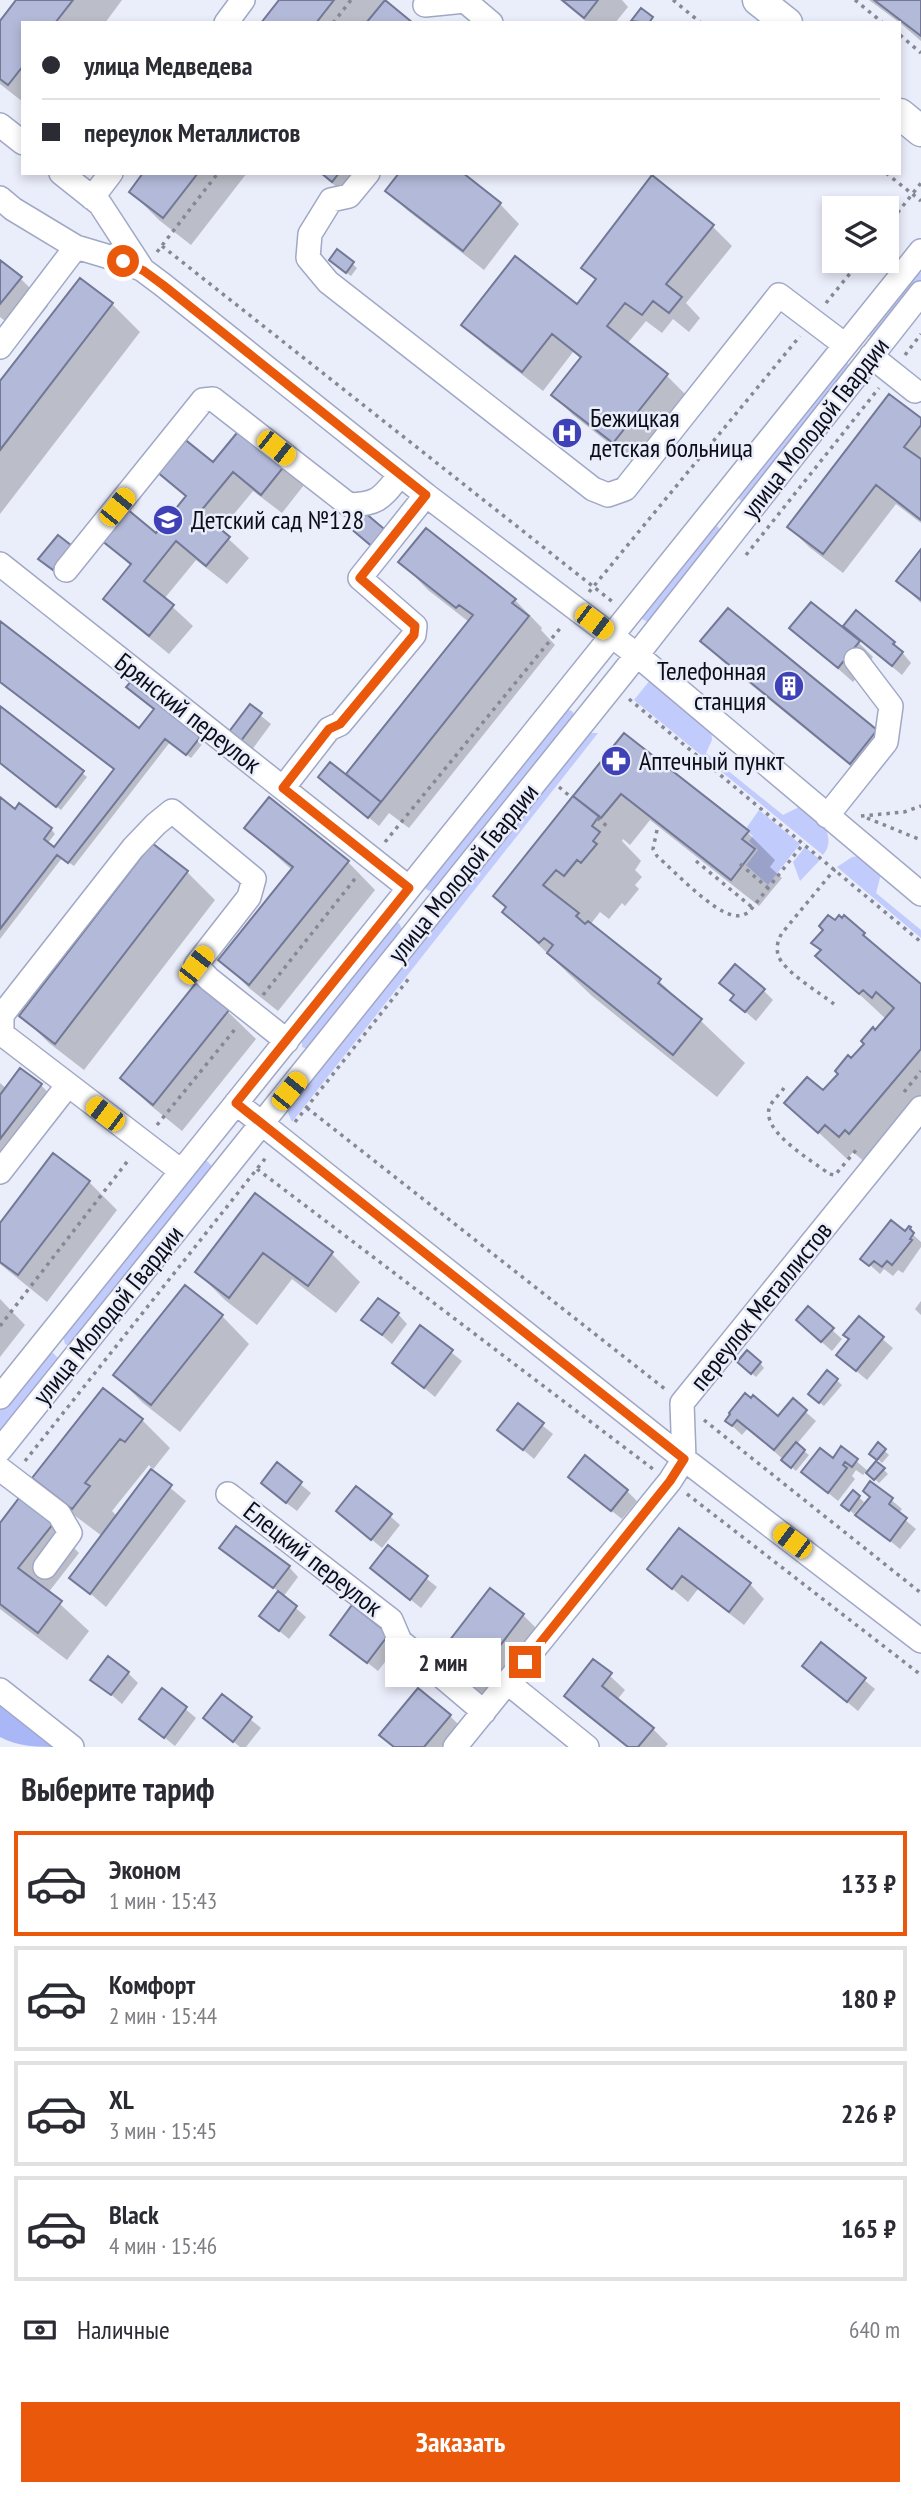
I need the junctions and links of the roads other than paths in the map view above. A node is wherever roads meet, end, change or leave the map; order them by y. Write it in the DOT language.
graph roads {
  1 [pos="243,0"];
  2 [pos="425,5"];
  3 [pos="227,21"];
  4 [pos="489,21"];
  5 [pos="901,115"];
  6 [pos="0,125"];
  7 [pos="921,131"];
  8 [pos="21,141"];
  9 [pos="63,175"];
  10 [pos="109,175"];
  11 [pos="366,175"];
  12 [pos="0,198"];
  13 [pos="92,198"];
  14 [pos="76,247"];
  15 [pos="921,251"];
  16 [pos="144,271"];
  17 [pos="921,293"];
  18 [pos="1,343"];
  19 [pos="845,345"];
  20 [pos="871,356"];
  21 [pos="915,391"];
  22 [pos="400,475"];
  23 [pos="426,495"];
  24 [pos="0,564"];
  25 [pos="66,570"];
  26 [pos="612,635"];
  27 [pos="637,655"];
  28 [pos="856,660"];
  29 [pos="283,788"];
  30 [pos="831,810"];
  31 [pos="409,888"];
  32 [pos="921,894"];
  33 [pos="287,1041"];
  34 [pos="68,1085"];
  35 [pos="236,1103"];
  36 [pos="921,1108"];
  37 [pos="262,1125"];
  38 [pos="181,1171"];
  39 [pos="0,1172"];
  40 [pos="0,1397"];
  41 [pos="0,1450"];
  42 [pos="684,1459"];
  43 [pos="6,1474"];
  44 [pos="228,1494"];
  45 [pos="46,1567"];
  46 [pos="921,1641"];
  47 [pos="508,1683"];
  48 [pos="0,1690"];
  49 [pos="484,1712"];
  50 [pos="72,1747"];
  51 [pos="455,1747"];
  52 [pos="587,1747"];
  1 -- 3 [label="street"];
  2 -- 4 [label="street"];
  5 -- 7 [label="main road"];
  6 -- 8 [label="street"];
  9 -- 13 [label="street"];
  10 -- 13 [label="street"];
  11 -- 19 [label="street"];
  12 -- 14 [label="street"];
  13 -- 16 [label="street"];
  14 -- 16 [label="street"];
  14 -- 18 [label="street"];
  15 -- 19 [label="street, улица Молодой Гвардии"];
  16 -- 22 [label="street"];
  17 -- 20 [label="street, улица Молодой Гвардии"];
  19 -- 26 [label="street, улица Молодой Гвардии"];
  20 -- 21 [label="street"];
  20 -- 27 [label="street, улица Молодой Гвардии"];
  22 -- 23 [label="street"];
  22 -- 25 [label="street"];
  23 -- 26 [label="street"];
  23 -- 29 [label="street"];
  24 -- 29 [label="street, Брянский переулок"];
  26 -- 27 [label="street"];
  26 -- 31 [label="street, улица Молодой Гвардии"];
  27 -- 30 [label="street"];
  27 -- 37 [label="street, улица Молодой Гвардии"];
  28 -- 30 [label="street"];
  29 -- 31 [label="street, Брянский переулок"];
  30 -- 32 [label="street"];
  31 -- 33 [label="street, улица Молодой Гвардии"];
  33 -- 34 [label="street"];
  33 -- 35 [label="street, улица Молодой Гвардии"];
  34 -- 38 [label="street"];
  34 -- 39 [label="street"];
  35 -- 37 [label="street"];
  35 -- 38 [label="street, улица Молодой Гвардии"];
  36 -- 42 [label="street, переулок Металлистов"];
  37 -- 41 [label="street, улица Молодой Гвардии"];
  37 -- 42 [label="street"];
  38 -- 40 [label="street, улица Молодой Гвардии"];
  42 -- 46 [label="street"];
  42 -- 47 [label="street"];
  43 -- 45 [label="street"];
  44 -- 49 [label="street, Елецкий переулок"];
  47 -- 49 [label="street"];
  47 -- 52 [label="street"];
  48 -- 50 [label="street"];
  49 -- 51 [label="street"];
}
